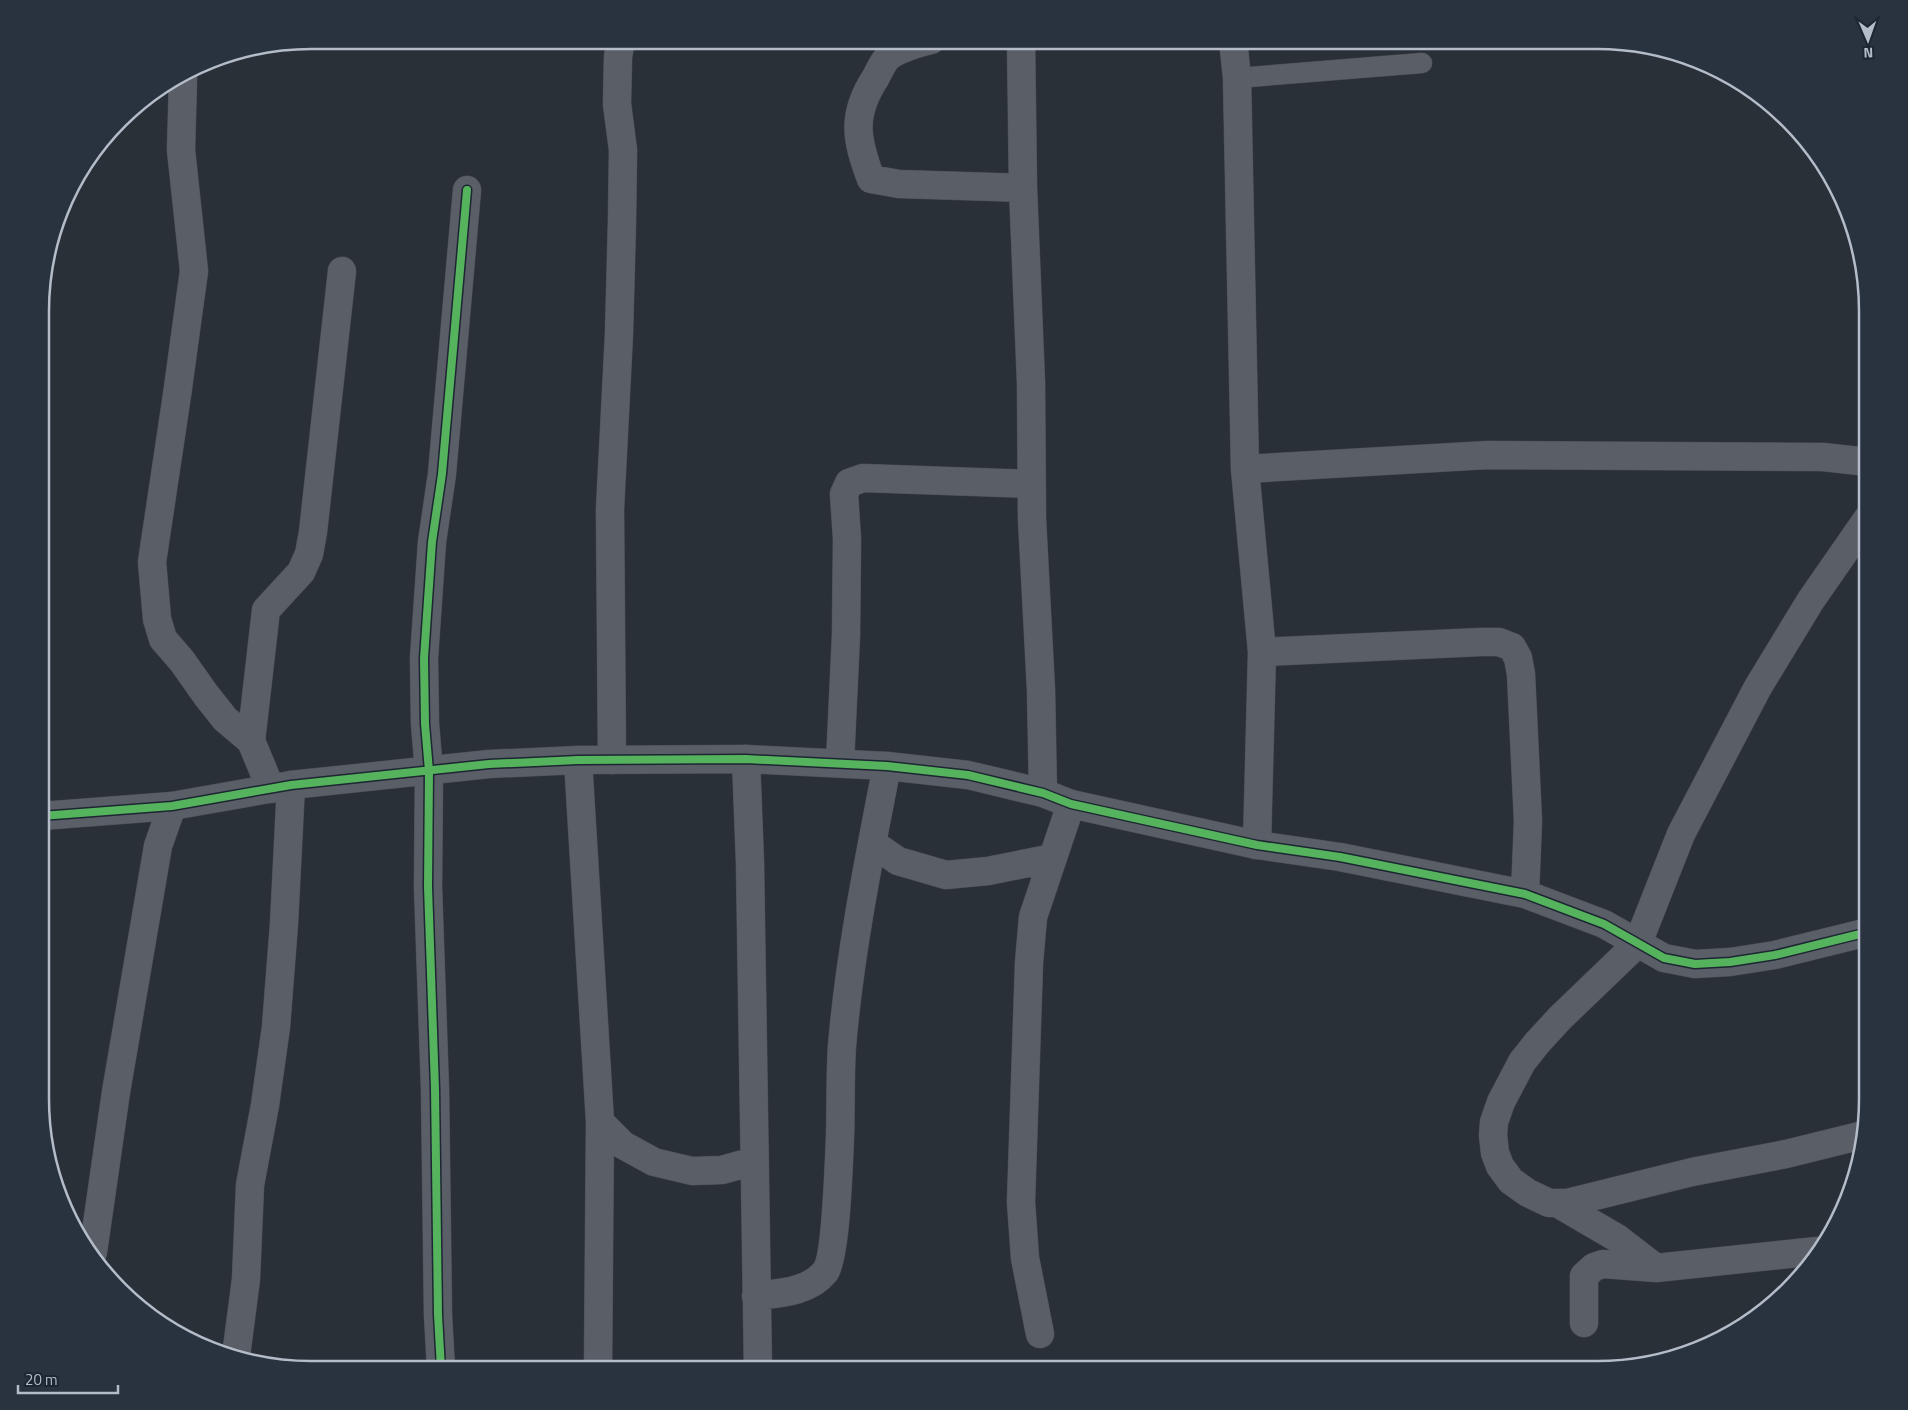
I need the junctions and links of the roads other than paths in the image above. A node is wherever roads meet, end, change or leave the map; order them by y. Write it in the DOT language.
graph roads {
  1 [pos="619,49"];
  2 [pos="905,49"];
  3 [pos="1021,49"];
  4 [pos="1234,49"];
  5 [pos="1422,63"];
  6 [pos="1237,78"];
  7 [pos="183,82"];
  8 [pos="1023,188"];
  9 [pos="467,190"];
  10 [pos="342,271"];
  11 [pos="1859,461"];
  12 [pos="1245,469"];
  13 [pos="1032,484"];
  14 [pos="1859,531"];
  15 [pos="1262,652"];
  16 [pos="251,741"];
  17 [pos="746,759"];
  18 [pos="578,760"];
  19 [pos="612,760"];
  20 [pos="840,763"];
  21 [pos="887,766"];
  22 [pos="429,771"];
  23 [pos="281,787"];
  24 [pos="1043,793"];
  25 [pos="1071,804"];
  26 [pos="172,806"];
  27 [pos="49,815"];
  28 [pos="872,843"];
  29 [pos="1257,845"];
  30 [pos="1053,858"];
  31 [pos="1526,894"];
  32 [pos="1859,934"];
  33 [pos="1638,943"];
  34 [pos="600,1122"];
  35 [pos="1857,1136"];
  36 [pos="754,1162"];
  37 [pos="1556,1203"];
  38 [pos="94,1246"];
  39 [pos="1810,1252"];
  40 [pos="1656,1268"];
  41 [pos="756,1296"];
  42 [pos="1584,1323"];
  43 [pos="1040,1334"];
  44 [pos="237,1350"];
  45 [pos="441,1361"];
  46 [pos="598,1361"];
  47 [pos="758,1361"];
  1 -- 19 [label="street"];
  2 -- 8 [label="street"];
  3 -- 8 [label="street"];
  4 -- 6 [label="street"];
  5 -- 6 [label="lane"];
  6 -- 12 [label="street"];
  7 -- 16 [label="street"];
  8 -- 13 [label="street"];
  9 -- 22 [label="street"];
  10 -- 16 [label="street"];
  11 -- 12 [label="street"];
  12 -- 15 [label="street"];
  13 -- 20 [label="street"];
  13 -- 24 [label="street"];
  14 -- 33 [label="street"];
  15 -- 29 [label="street"];
  15 -- 31 [label="street"];
  16 -- 23 [label="street"];
  17 -- 19 [label="street"];
  17 -- 20 [label="street"];
  17 -- 36 [label="street"];
  18 -- 19 [label="street"];
  18 -- 22 [label="street"];
  18 -- 34 [label="street"];
  20 -- 21 [label="street"];
  21 -- 24 [label="street"];
  21 -- 28 [label="street"];
  22 -- 23 [label="street"];
  22 -- 45 [label="street"];
  23 -- 26 [label="street"];
  23 -- 44 [label="street"];
  24 -- 25 [label="street"];
  25 -- 29 [label="street"];
  25 -- 30 [label="street"];
  26 -- 27 [label="street"];
  26 -- 38 [label="street"];
  28 -- 30 [label="street"];
  28 -- 41 [label="street"];
  29 -- 31 [label="street"];
  30 -- 43 [label="street"];
  31 -- 33 [label="street"];
  32 -- 33 [label="street"];
  33 -- 37 [label="street"];
  34 -- 36 [label="street"];
  34 -- 46 [label="street"];
  35 -- 37 [label="street"];
  36 -- 41 [label="street"];
  37 -- 40 [label="street"];
  39 -- 40 [label="street"];
  40 -- 42 [label="street"];
  41 -- 47 [label="street"];
}
